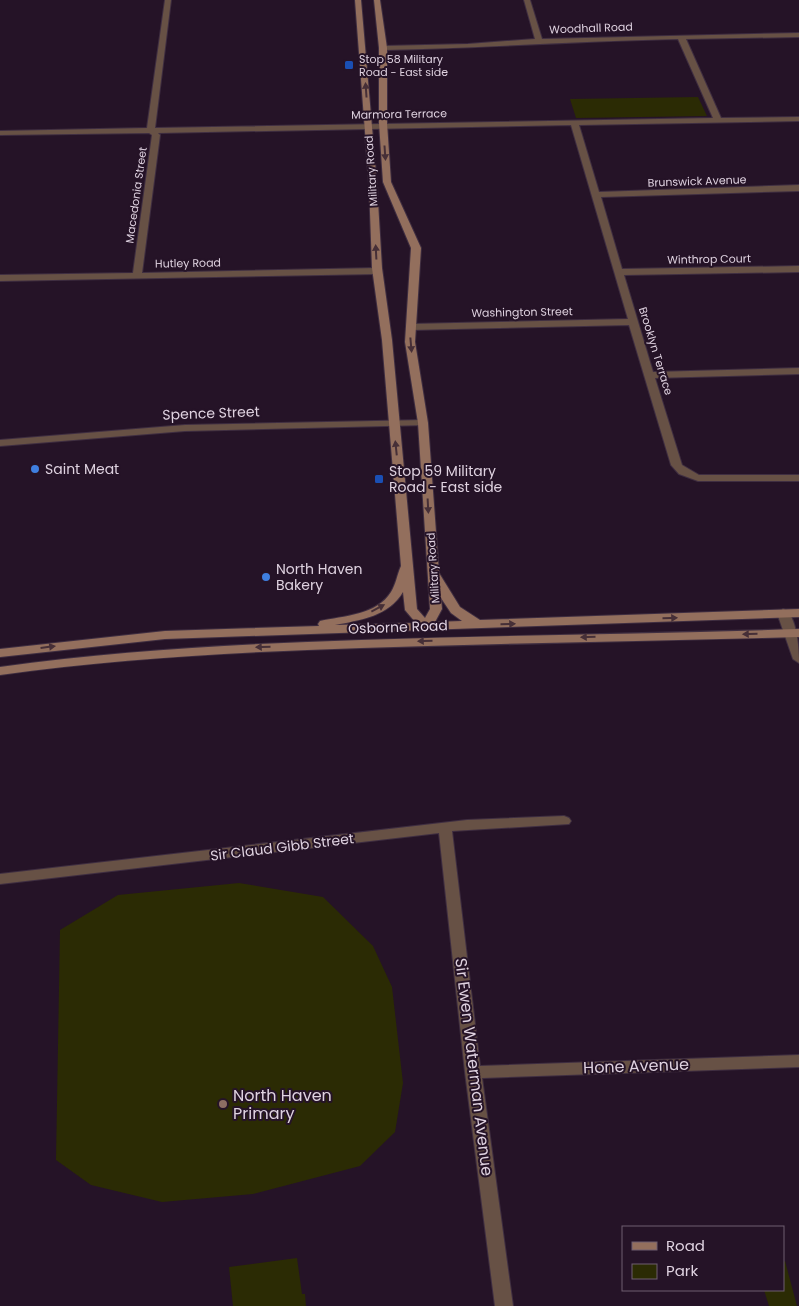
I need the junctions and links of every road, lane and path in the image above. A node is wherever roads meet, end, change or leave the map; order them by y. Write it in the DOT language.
graph roads {
  1 [pos="168,0"];
  2 [pos="358,0"];
  3 [pos="377,0"];
  4 [pos="527,0"];
  5 [pos="799,35"];
  6 [pos="681,37"];
  7 [pos="540,41"];
  8 [pos="383,48"];
  9 [pos="799,119"];
  10 [pos="718,120"];
  11 [pos="574,123"];
  12 [pos="369,126"];
  13 [pos="384,126"];
  14 [pos="151,130"];
  15 [pos="0,133"];
  16 [pos="799,188"];
  17 [pos="595,195"];
  18 [pos="799,269"];
  19 [pos="377,271"];
  20 [pos="619,272"];
  21 [pos="137,276"];
  22 [pos="0,278"];
  23 [pos="634,322"];
  24 [pos="411,327"];
  25 [pos="799,371"];
  26 [pos="650,375"];
  27 [pos="393,423"];
  28 [pos="423,423"];
  29 [pos="0,442"];
  30 [pos="799,478"];
  31 [pos="407,566"];
  32 [pos="432,567"];
  33 [pos="783,613"];
  34 [pos="799,613"];
  35 [pos="482,625"];
  36 [pos="426,627"];
  37 [pos="298,631"];
  38 [pos="794,633"];
  39 [pos="472,639"];
  40 [pos="384,643"];
  41 [pos="1,654"];
  42 [pos="799,659"];
  43 [pos="33,666"];
  44 [pos="0,671"];
  45 [pos="564,821"];
  46 [pos="445,828"];
  47 [pos="0,879"];
  48 [pos="799,1061"];
  49 [pos="473,1072"];
  50 [pos="504,1306"];
  1 -- 14 [label="street, Macedonia Street"];
  12 -- 2 [label="street, Military Road, one-way"];
  3 -- 8 [label="street, Military Road"];
  4 -- 7 [label="street"];
  5 -- 6 [label="street, Woodhall Road"];
  6 -- 7 [label="street, Woodhall Road"];
  6 -- 10 [label="street"];
  7 -- 8 [label="street, Woodhall Road"];
  8 -- 13 [label="street, Military Road"];
  9 -- 10 [label="street, Marmora Terrace"];
  10 -- 11 [label="street, Marmora Terrace"];
  11 -- 13 [label="street, Marmora Terrace"];
  11 -- 17 [label="street, Brooklyn Terrace"];
  12 -- 13 [label="street, Marmora Terrace"];
  12 -- 14 [label="street, Marmora Terrace"];
  19 -- 12 [label="street, Military Road, one-way"];
  13 -- 24 [label="street, Military Road, one-way"];
  14 -- 15 [label="street, Marmora Terrace"];
  14 -- 21 [label="street, Macedonia Street"];
  16 -- 17 [label="street, Brunswick Avenue"];
  17 -- 20 [label="street, Brooklyn Terrace"];
  18 -- 20 [label="street, Winthrop Court"];
  19 -- 21 [label="street, Hutley Road"];
  19 -- 27 [label="street, Military Road"];
  20 -- 23 [label="street, Brooklyn Terrace"];
  21 -- 22 [label="street, Hutley Road"];
  23 -- 24 [label="street, Washington Street"];
  23 -- 26 [label="street, Brooklyn Terrace"];
  24 -- 28 [label="street, Military Road, one-way"];
  25 -- 26 [label="street"];
  26 -- 30 [label="street, Brooklyn Terrace"];
  27 -- 28 [label="street, Spence Street"];
  27 -- 29 [label="street, Spence Street"];
  31 -- 27 [label="street, Military Road, one-way"];
  28 -- 32 [label="street, Military Road, one-way"];
  31 -- 36 [label="street, Military Road"];
  37 -- 31 [label="street, one-way"];
  32 -- 35 [label="street"];
  32 -- 36 [label="street, Military Road"];
  33 -- 34 [label="street, Osborne Road"];
  35 -- 33 [label="street, Osborne Road, one-way"];
  33 -- 38 [label="street"];
  35 -- 36 [label="street, Osborne Road"];
  36 -- 37 [label="street, Osborne Road"];
  36 -- 39 [label="street"];
  36 -- 40 [label="street"];
  41 -- 37 [label="street, Osborne Road, one-way"];
  38 -- 39 [label="street, Osborne Road, one-way"];
  38 -- 42 [label="street"];
  39 -- 40 [label="street, Osborne Road, one-way"];
  40 -- 43 [label="street, Osborne Road, one-way"];
  41 -- 43 [label="street"];
  43 -- 44 [label="street, Osborne Road"];
  45 -- 46 [label="street, Sir Claud Gibb Street"];
  46 -- 47 [label="street, Sir Claud Gibb Street"];
  46 -- 49 [label="street, Sir Ewen Waterman Avenue"];
  48 -- 49 [label="street, Hone Avenue"];
  49 -- 50 [label="street, Sir Ewen Waterman Avenue"];
}
